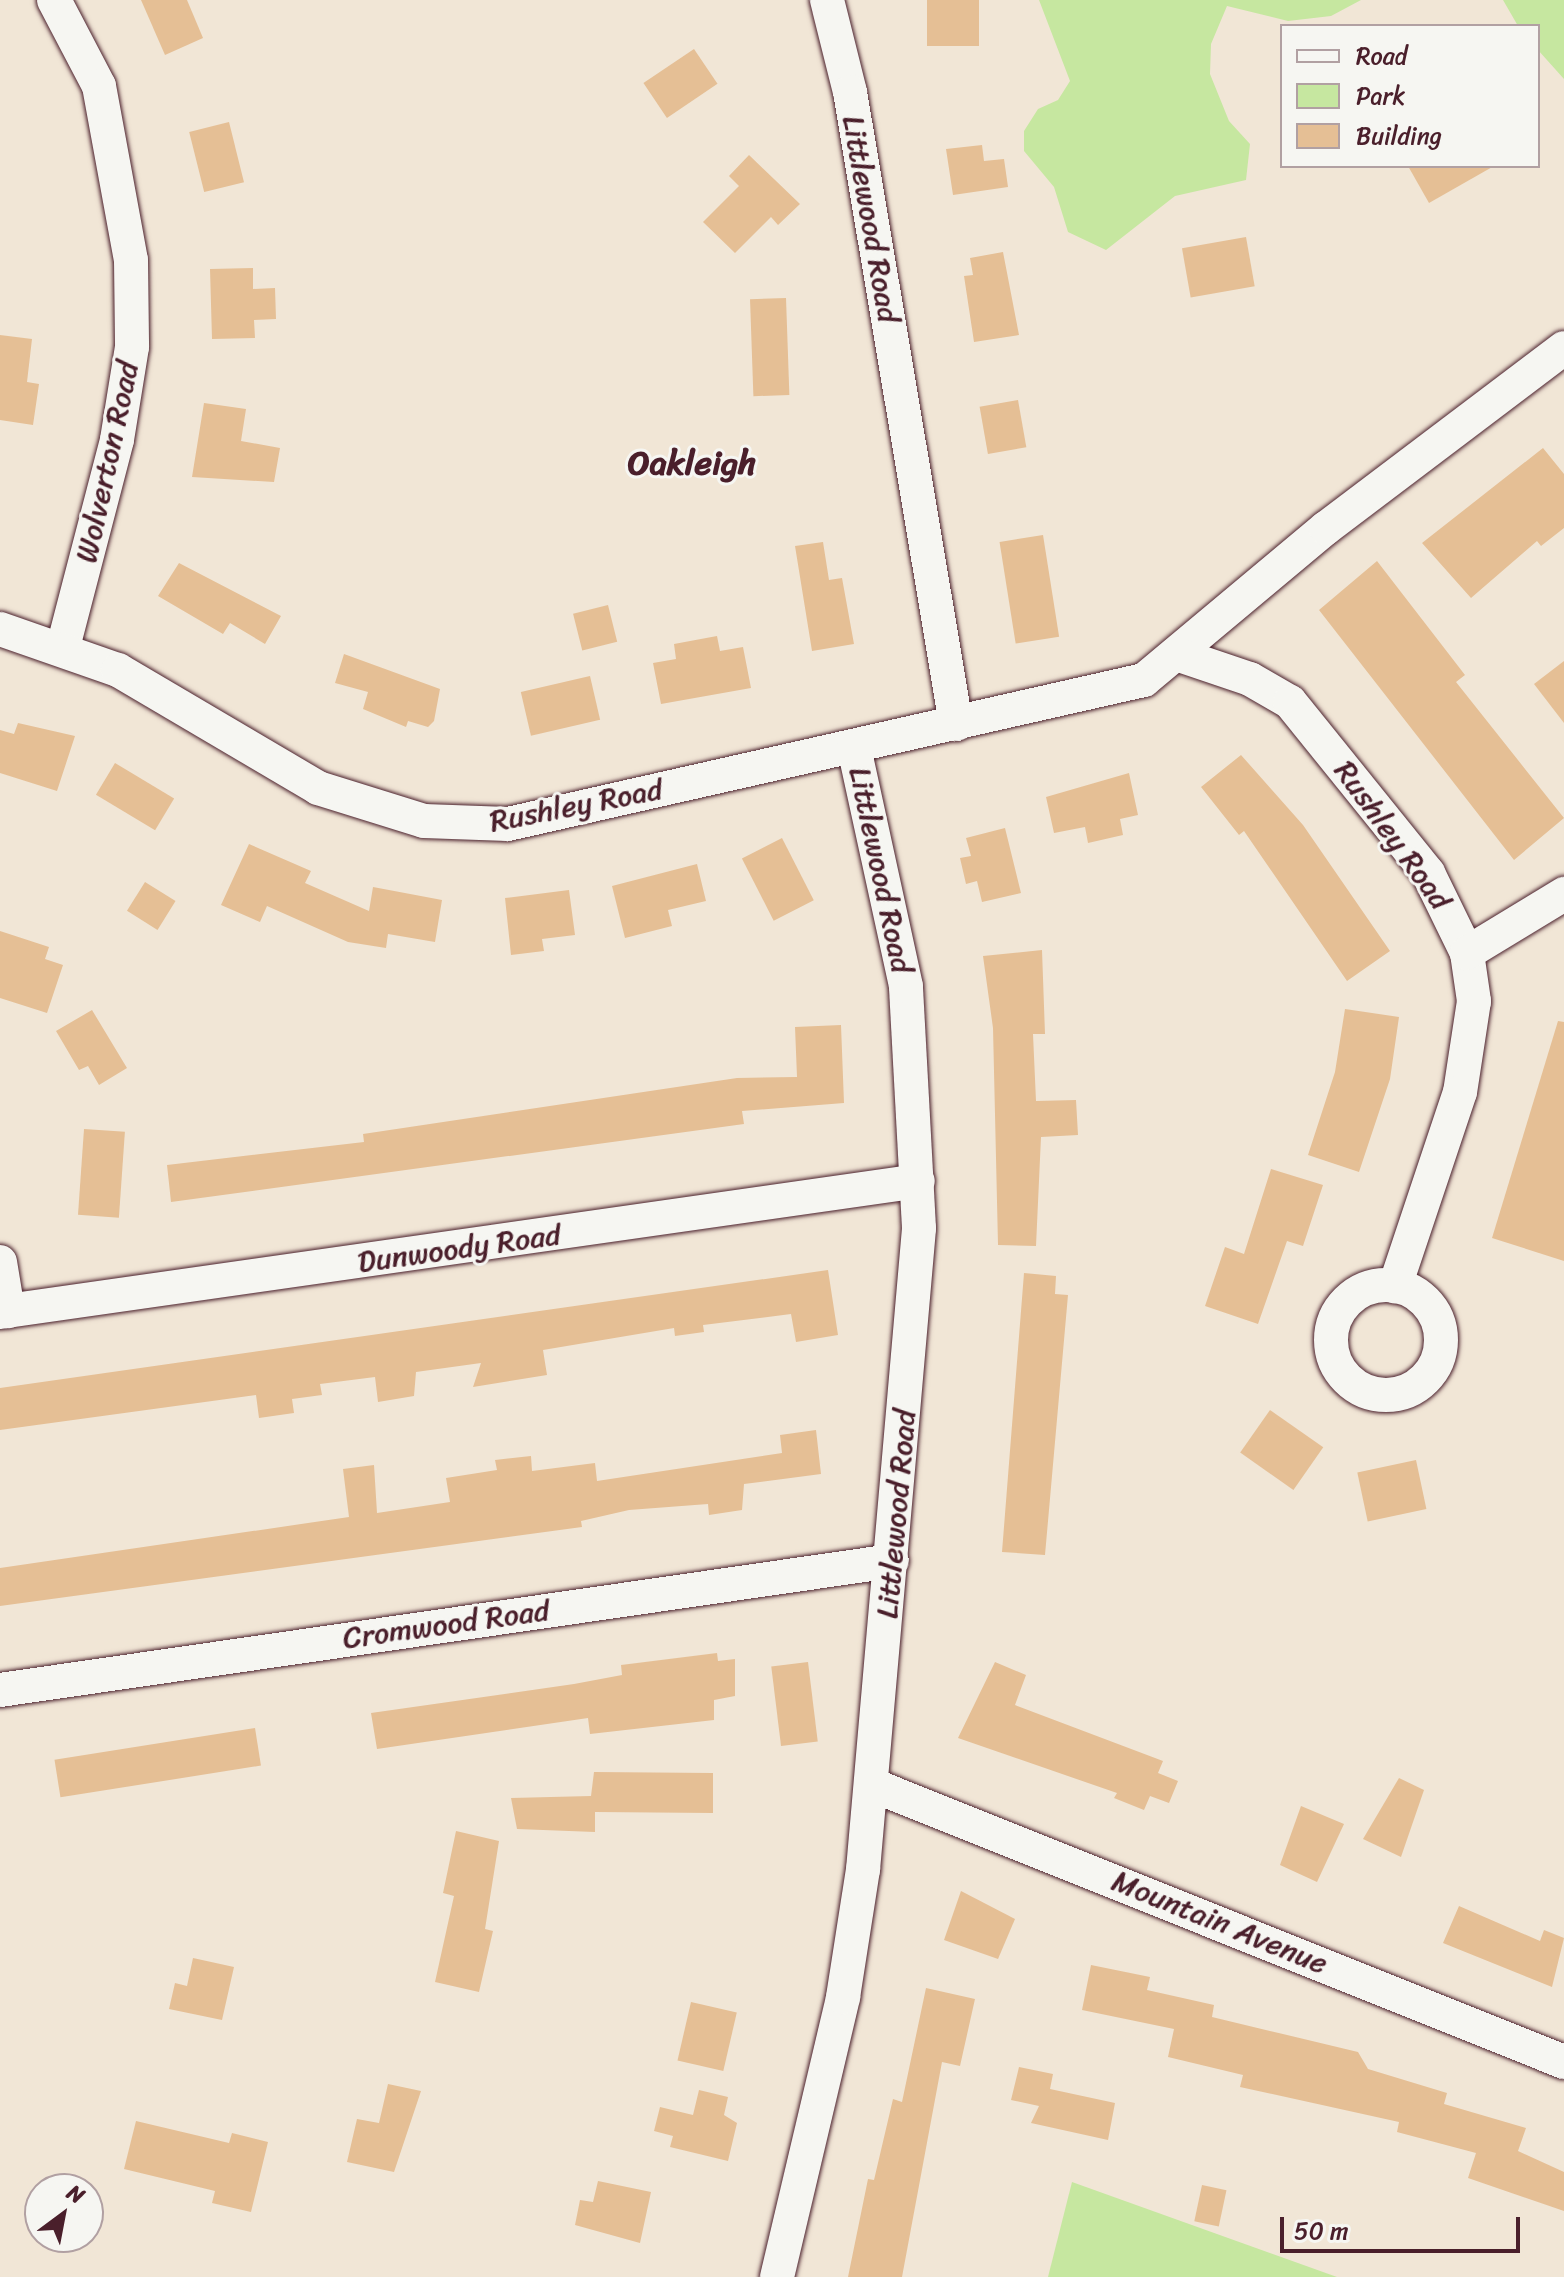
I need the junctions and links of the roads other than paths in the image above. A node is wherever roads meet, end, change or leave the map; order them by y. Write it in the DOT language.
graph roads {
  1 [pos="54,0"];
  2 [pos="827,0"];
  3 [pos="1564,348"];
  4 [pos="0,629"];
  5 [pos="63,648"];
  6 [pos="1176,654"];
  7 [pos="956,724"];
  8 [pos="854,747"];
  9 [pos="1564,894"];
  10 [pos="1467,953"];
  11 [pos="918,1181"];
  12 [pos="0,1262"];
  13 [pos="1395,1286"];
  14 [pos="4,1312"];
  15 [pos="892,1561"];
  16 [pos="0,1690"];
  17 [pos="875,1786"];
  18 [pos="1564,2062"];
  19 [pos="777,2277"];
  1 -- 5 [label="street, Wolverton Road"];
  2 -- 7 [label="street, Littlewood Road"];
  3 -- 6 [label="street, Rushley Road"];
  4 -- 5 [label="street, Rushley Road"];
  5 -- 8 [label="street, Rushley Road"];
  6 -- 7 [label="street, Rushley Road"];
  6 -- 10 [label="street, Rushley Road"];
  7 -- 8 [label="street, Rushley Road"];
  8 -- 11 [label="street, Littlewood Road"];
  9 -- 10 [label="street"];
  10 -- 13 [label="street, Rushley Road"];
  11 -- 14 [label="street, Dunwoody Road"];
  11 -- 15 [label="street, Littlewood Road"];
  12 -- 14 [label="street"];
  15 -- 16 [label="street, Cromwood Road"];
  15 -- 17 [label="street, Littlewood Road"];
  17 -- 18 [label="street, Mountain Avenue"];
  17 -- 19 [label="street, Littlewood Road"];
}
